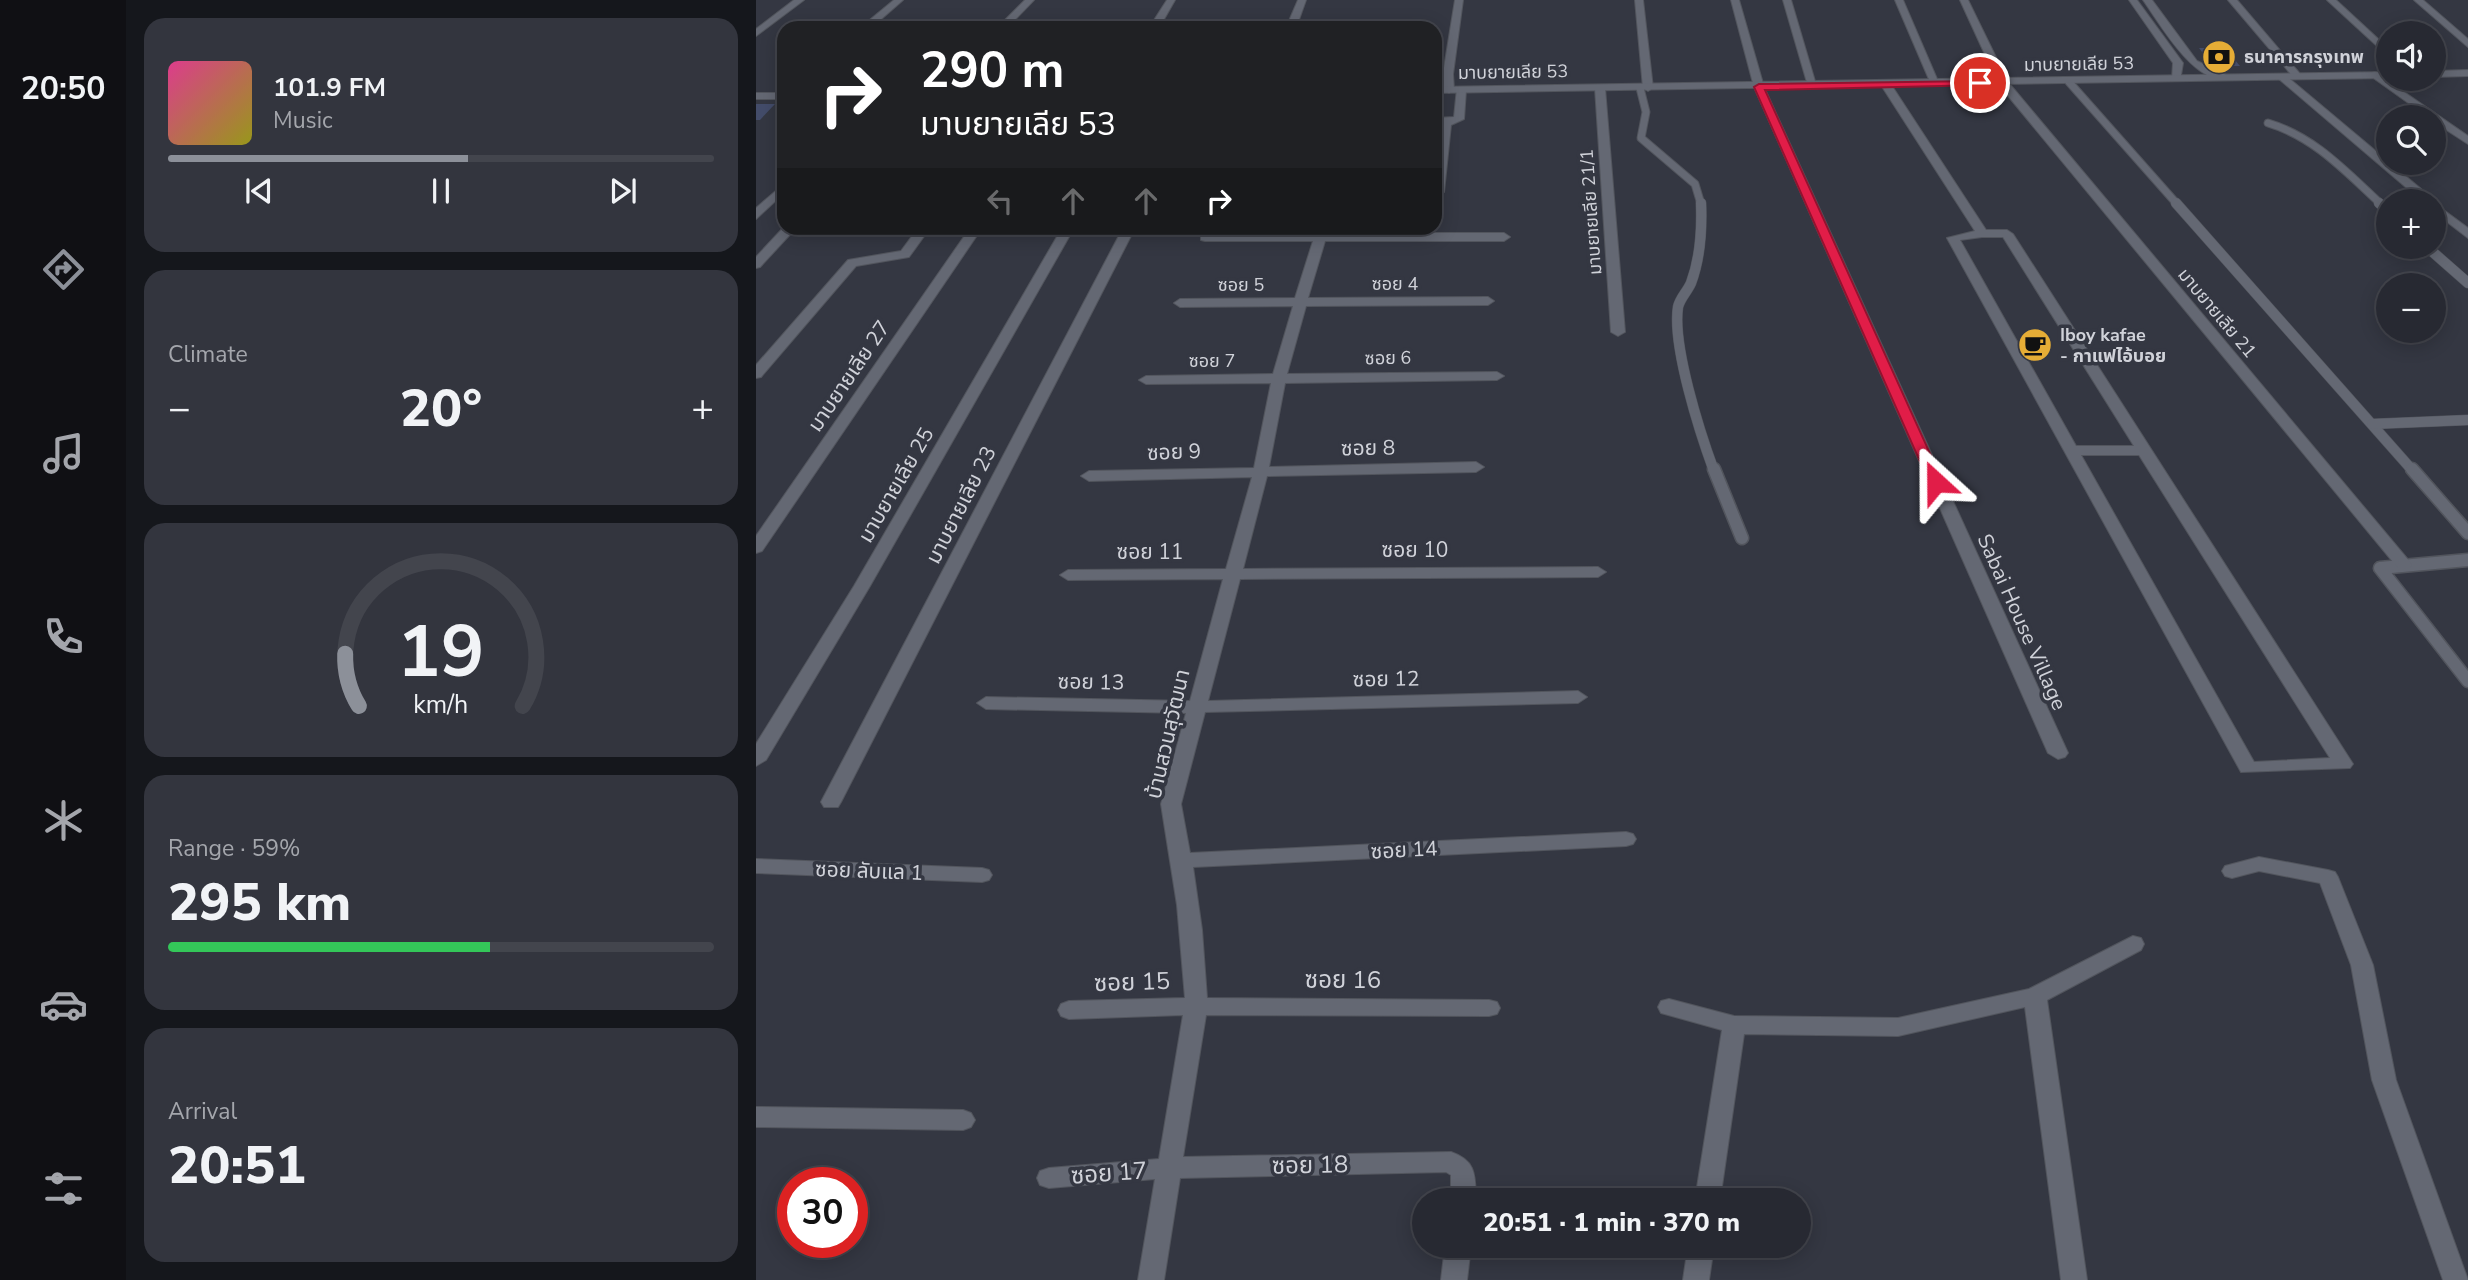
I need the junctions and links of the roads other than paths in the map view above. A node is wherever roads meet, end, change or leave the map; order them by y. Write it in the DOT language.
graph roads {
  1 [pos="800,0"];
  2 [pos="899,0"];
  3 [pos="1030,0"];
  4 [pos="1171,0"];
  5 [pos="1302,0"];
  6 [pos="1459,0"];
  7 [pos="1639,0"];
  8 [pos="1735,0"];
  9 [pos="1787,0"];
  10 [pos="1899,0"];
  11 [pos="1964,0"];
  12 [pos="2133,0"];
  13 [pos="2147,0"];
  14 [pos="2232,0"];
  15 [pos="2331,0"];
  16 [pos="2418,0"];
  17 [pos="874,21"];
  18 [pos="1009,21"];
  19 [pos="1158,21"];
  20 [pos="1294,21"];
  21 [pos="756,33"];
  22 [pos="2376,42"];
  23 [pos="2468,44"];
  24 [pos="2446,74"];
  25 [pos="2466,74"];
  26 [pos="2375,75"];
  27 [pos="2282,77"];
  28 [pos="2298,77"];
  29 [pos="2225,78"];
  30 [pos="2177,79"];
  31 [pos="2069,82"];
  32 [pos="2003,83"];
  33 [pos="1936,84"];
  34 [pos="1886,85"];
  35 [pos="1813,86"];
  36 [pos="1759,87"];
  37 [pos="1600,88"];
  38 [pos="1644,88"];
  39 [pos="1455,90"];
  40 [pos="1442,93"];
  41 [pos="756,96"];
  42 [pos="777,96"];
  43 [pos="1442,122"];
  44 [pos="2268,123"];
  45 [pos="2468,141"];
  46 [pos="2415,189"];
  47 [pos="777,194"];
  48 [pos="2376,200"];
  49 [pos="756,215"];
  50 [pos="2446,216"];
  51 [pos="1982,233"];
  52 [pos="2468,234"];
  53 [pos="783,235"];
  54 [pos="919,235"];
  55 [pos="971,235"];
  56 [pos="1064,235"];
  57 [pos="1125,235"];
  58 [pos="1329,235"];
  59 [pos="1205,237"];
  60 [pos="1504,237"];
  61 [pos="1321,238"];
  62 [pos="2441,259"];
  63 [pos="756,264"];
  64 [pos="2468,283"];
  65 [pos="1488,301"];
  66 [pos="1302,302"];
  67 [pos="1181,303"];
  68 [pos="1618,332"];
  69 [pos="756,374"];
  70 [pos="1497,376"];
  71 [pos="1279,379"];
  72 [pos="1146,380"];
  73 [pos="2468,420"];
  74 [pos="2372,424"];
  75 [pos="2144,450"];
  76 [pos="2071,451"];
  77 [pos="1476,467"];
  78 [pos="1261,471"];
  79 [pos="1088,476"];
  80 [pos="2468,533"];
  81 [pos="1742,538"];
  82 [pos="756,548"];
  83 [pos="2468,560"];
  84 [pos="2404,565"];
  85 [pos="1598,572"];
  86 [pos="1232,574"];
  87 [pos="1068,575"];
  88 [pos="2468,681"];
  89 [pos="1578,697"];
  90 [pos="986,703"];
  91 [pos="1196,707"];
  92 [pos="2058,753"];
  93 [pos="756,761"];
  94 [pos="831,802"];
  95 [pos="1626,839"];
  96 [pos="1183,860"];
  97 [pos="756,866"];
  98 [pos="2232,870"];
  99 [pos="982,875"];
  100 [pos="2133,944"];
  101 [pos="2035,996"];
  102 [pos="1196,1006"];
  103 [pos="1489,1007"];
  104 [pos="1669,1007"];
  105 [pos="1069,1010"];
  106 [pos="1734,1025"];
  107 [pos="756,1117"];
  108 [pos="963,1120"];
  109 [pos="1169,1168"];
  110 [pos="1049,1178"];
  111 [pos="1463,1188"];
  112 [pos="1709,1188"];
  113 [pos="1457,1258"];
  114 [pos="1699,1258"];
  115 [pos="1151,1280"];
  116 [pos="1454,1280"];
  117 [pos="1696,1280"];
  118 [pos="2074,1280"];
  119 [pos="2456,1280"];
  1 -- 21 [label="street"];
  2 -- 17 [label="street"];
  3 -- 18 [label="street"];
  4 -- 19 [label="street"];
  5 -- 20 [label="street"];
  6 -- 39 [label="street"];
  7 -- 38 [label="street"];
  8 -- 36 [label="street, Sabai House Village"];
  9 -- 35 [label="street"];
  10 -- 33 [label="street"];
  11 -- 32 [label="street, มาบยายเลีย 21"];
  12 -- 30 [label="street"];
  13 -- 29 [label="street"];
  14 -- 28 [label="street"];
  15 -- 22 [label="street"];
  16 -- 23 [label="street"];
  24 -- 25 [label="street"];
  26 -- 28 [label="street, มาบยายเลีย 53"];
  26 -- 45 [label="street"];
  27 -- 28 [label="street, มาบยายเลีย 53"];
  27 -- 29 [label="street, มาบยายเลีย 53"];
  27 -- 46 [label="street"];
  29 -- 30 [label="street, มาบยายเลีย 53"];
  30 -- 31 [label="street, มาบยายเลีย 53"];
  31 -- 32 [label="street, มาบยายเลีย 53"];
  31 -- 74 [label="lane"];
  32 -- 33 [label="street, มาบยายเลีย 53"];
  32 -- 84 [label="street, มาบยายเลีย 21"];
  33 -- 34 [label="street, มาบยายเลีย 53"];
  34 -- 35 [label="street, มาบยายเลีย 53"];
  34 -- 51 [label="street"];
  35 -- 36 [label="street, มาบยายเลีย 53"];
  36 -- 38 [label="street, มาบยายเลีย 53"];
  36 -- 92 [label="street, Sabai House Village"];
  37 -- 38 [label="street, มาบยายเลีย 53"];
  37 -- 39 [label="street, มาบยายเลีย 53"];
  37 -- 68 [label="street, มาบยายเลีย 21/1"];
  38 -- 81 [label="lane"];
  39 -- 40 [label="street, มาบยายเลีย 53"];
  39 -- 43 [label="street"];
  41 -- 42 [label="street"];
  44 -- 48 [label="lane"];
  47 -- 49 [label="street"];
  50 -- 52 [label="street"];
  51 -- 75 [label="street"];
  51 -- 76 [label="street"];
  53 -- 63 [label="street"];
  54 -- 69 [label="street"];
  55 -- 82 [label="street, มาบยายเลีย 27"];
  56 -- 93 [label="street, มาบยายเลีย 25"];
  57 -- 94 [label="street, มาบยายเลีย 23"];
  58 -- 61 [label="street"];
  59 -- 61 [label="street"];
  60 -- 61 [label="street"];
  61 -- 66 [label="street, บ้านสวนสุวัฒนา"];
  62 -- 64 [label="lane"];
  65 -- 66 [label="street, ซอย 4"];
  66 -- 67 [label="street, ซอย 5"];
  66 -- 71 [label="street, บ้านสวนสุวัฒนา"];
  70 -- 71 [label="street, ซอย 6"];
  71 -- 72 [label="street, ซอย 7"];
  71 -- 78 [label="street, บ้านสวนสุวัฒนา"];
  73 -- 74 [label="lane"];
  74 -- 80 [label="lane"];
  75 -- 76 [label="street"];
  75 -- 76 [label="street"];
  77 -- 78 [label="street, ซอย 8"];
  78 -- 79 [label="street, ซอย 9"];
  78 -- 86 [label="street, บ้านสวนสุวัฒนา"];
  83 -- 84 [label="lane"];
  84 -- 88 [label="lane"];
  85 -- 86 [label="street, ซอย 10"];
  86 -- 87 [label="street, ซอย 11"];
  86 -- 91 [label="street, บ้านสวนสุวัฒนา"];
  89 -- 91 [label="street, ซอย 12"];
  90 -- 91 [label="street, ซอย 13"];
  91 -- 96 [label="street, บ้านสวนสุวัฒนา"];
  95 -- 96 [label="street, ซอย 14"];
  96 -- 102 [label="street, บ้านสวนสุวัฒนา"];
  97 -- 99 [label="street, ซอย ลับแล 1"];
  98 -- 119 [label="street"];
  100 -- 101 [label="street"];
  101 -- 106 [label="street"];
  101 -- 118 [label="street"];
  102 -- 103 [label="street, ซอย 16"];
  102 -- 105 [label="street, ซอย 15"];
  102 -- 109 [label="street, บ้านสวนสุวัฒนา"];
  104 -- 106 [label="street"];
  106 -- 112 [label="street"];
  107 -- 108 [label="street"];
  109 -- 110 [label="street, ซอย 17"];
  109 -- 111 [label="street, ซอย 18"];
  109 -- 115 [label="street, บ้านสวนสุวัฒนา"];
  113 -- 116 [label="street"];
  114 -- 117 [label="street"];
}
